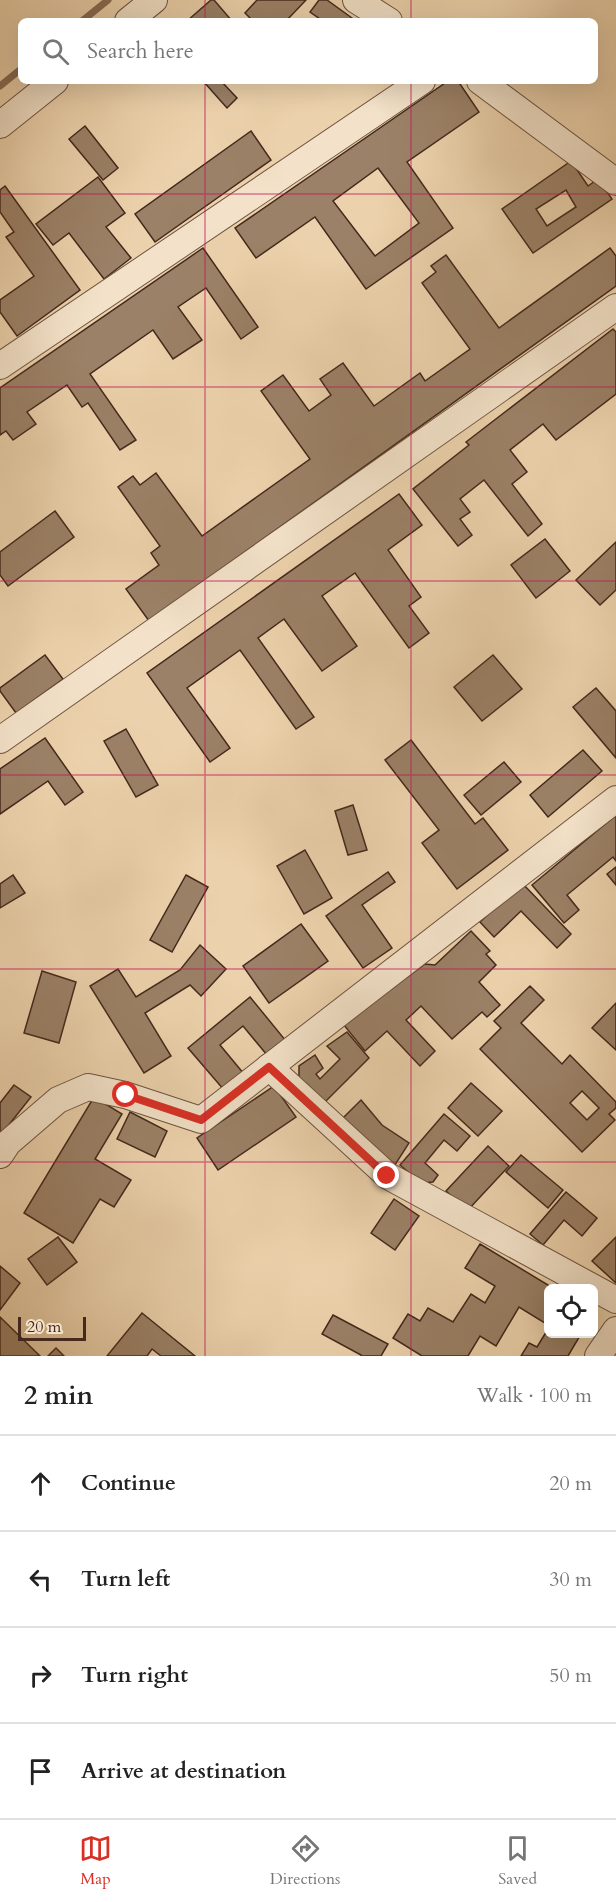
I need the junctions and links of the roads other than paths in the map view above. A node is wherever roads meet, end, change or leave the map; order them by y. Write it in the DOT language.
graph roads {
  1 [pos="154,0"];
  2 [pos="356,0"];
  3 [pos="132,18"];
  4 [pos="385,18"];
  5 [pos="51,84"];
  6 [pos="418,84"];
  7 [pos="484,84"];
  8 [pos="0,125"];
  9 [pos="616,182"];
  10 [pos="616,307"];
  11 [pos="0,366"];
  12 [pos="0,740"];
  13 [pos="616,799"];
  14 [pos="269,1067"];
  15 [pos="0,1155"];
  16 [pos="616,1300"];
  17 [pos="616,1330"];
  18 [pos="598,1356"];
  1 -- 3 [label="street"];
  2 -- 4 [label="street"];
  5 -- 8 [label="street"];
  6 -- 11 [label="street"];
  7 -- 9 [label="street"];
  10 -- 12 [label="street"];
  13 -- 14 [label="street"];
  14 -- 15 [label="street"];
  14 -- 16 [label="street"];
  17 -- 18 [label="street"];
}
